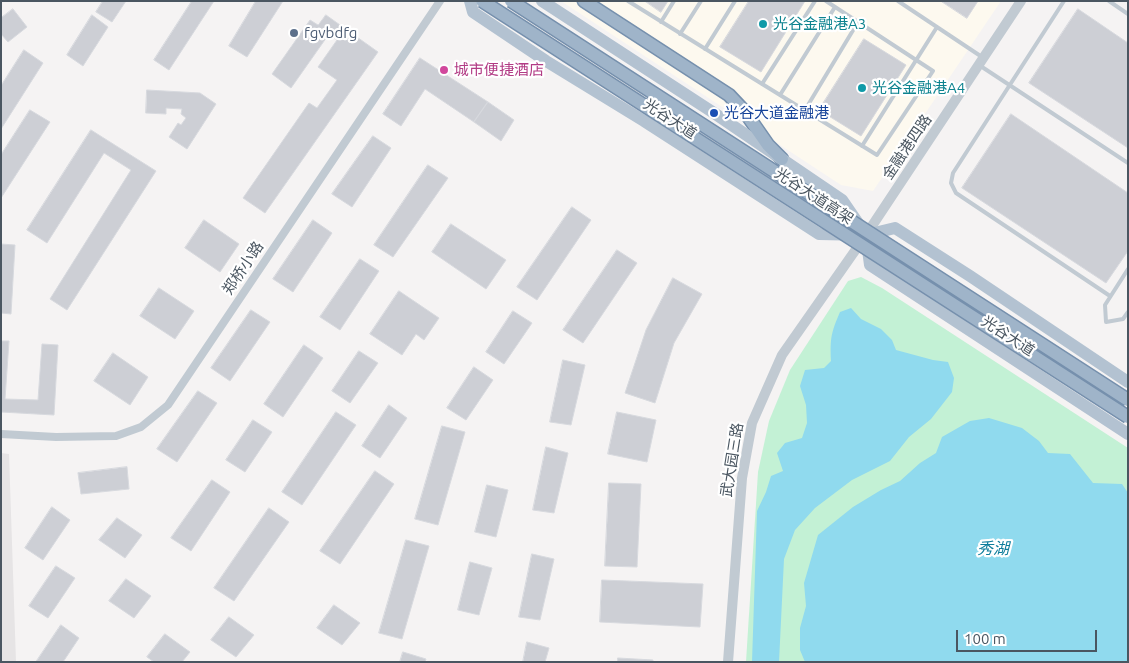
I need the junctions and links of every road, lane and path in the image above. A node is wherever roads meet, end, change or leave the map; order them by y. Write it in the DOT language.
graph roads {
  1 [pos="440,1"];
  2 [pos="470,1"];
  3 [pos="482,1"];
  4 [pos="511,1"];
  5 [pos="542,1"];
  6 [pos="584,1"];
  7 [pos="628,1"];
  8 [pos="674,1"];
  9 [pos="701,1"];
  10 [pos="735,1"];
  11 [pos="815,1"];
  12 [pos="826,1"];
  13 [pos="898,1"];
  14 [pos="1021,1"];
  15 [pos="1064,1"];
  16 [pos="1111,2"];
  17 [pos="835,7"];
  18 [pos="1128,14"];
  19 [pos="661,22"];
  20 [pos="858,22"];
  21 [pos="937,27"];
  22 [pos="680,34"];
  23 [pos="705,49"];
  24 [pos="916,60"];
  25 [pos="982,62"];
  26 [pos="762,84"];
  27 [pos="1009,85"];
  28 [pos="780,95"];
  29 [pos="804,110"];
  30 [pos="862,146"];
  31 [pos="782,159"];
  32 [pos="1128,163"];
  33 [pos="866,235"];
  34 [pos="1128,269"];
  35 [pos="1110,296"];
  36 [pos="1128,312"];
  37 [pos="1128,382"];
  38 [pos="1128,400"];
  39 [pos="1128,417"];
  40 [pos="1,434"];
  41 [pos="1128,434"];
  42 [pos="728,662"];
  1 -- 40 [label="street, 郑桥小路"];
  2 -- 33 [label="main road, 光谷大道"];
  3 -- 39 [label="highway, 光谷大道高架, bridge"];
  4 -- 38 [label="highway, 光谷大道高架, bridge"];
  5 -- 31 [label="main road, 光谷大道"];
  6 -- 31 [label="highway"];
  7 -- 19 [label="lane"];
  8 -- 19 [label="lane"];
  9 -- 22 [label="lane"];
  10 -- 23 [label="lane"];
  11 -- 26 [label="lane"];
  12 -- 17 [label="lane"];
  13 -- 21 [label="lane"];
  14 -- 25 [label="street, 金融港四路"];
  15 -- 27 [label="lane"];
  16 -- 18 [label="lane"];
  17 -- 20 [label="lane"];
  17 -- 28 [label="lane"];
  19 -- 22 [label="lane"];
  20 -- 24 [label="lane"];
  20 -- 29 [label="lane"];
  21 -- 24 [label="lane"];
  21 -- 25 [label="lane"];
  22 -- 23 [label="lane"];
  23 -- 26 [label="lane"];
  24 -- 30 [label="lane"];
  24 -- 30 [label="lane"];
  25 -- 27 [label="lane"];
  25 -- 33 [label="street, 金融港四路"];
  26 -- 28 [label="lane"];
  27 -- 32 [label="lane"];
  27 -- 35 [label="lane"];
  28 -- 29 [label="lane"];
  29 -- 30 [label="lane"];
  31 -- 33 [label="main road, 光谷大道"];
  33 -- 37 [label="main road, 光谷大道"];
  33 -- 41 [label="main road, 光谷大道"];
  33 -- 42 [label="street, 武大园三路"];
  34 -- 35 [label="lane"];
  35 -- 36 [label="lane"];
}
